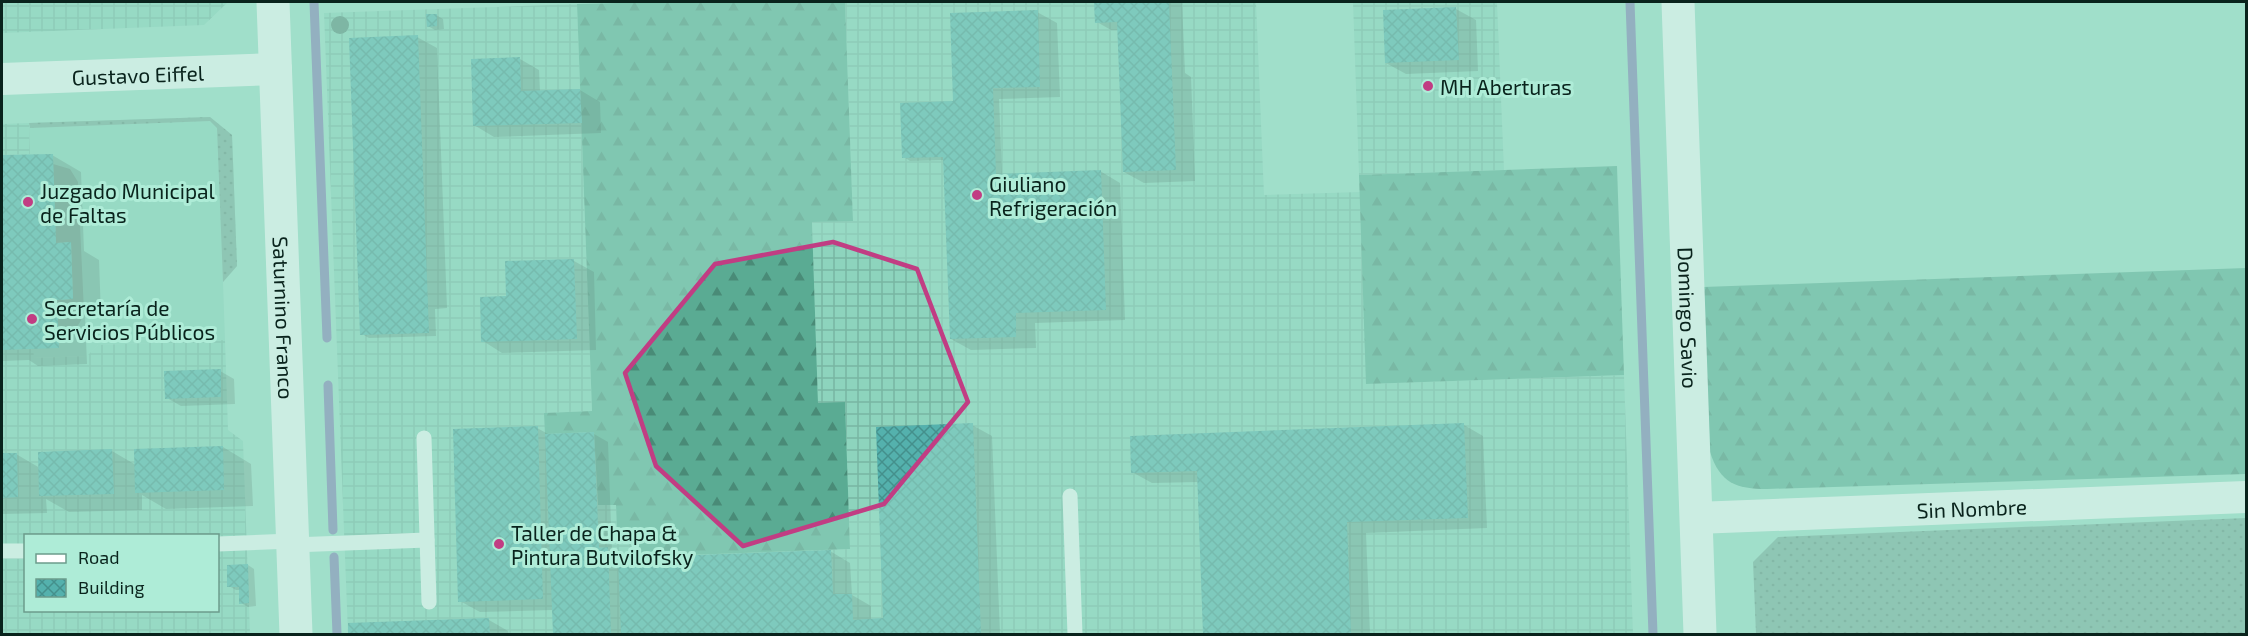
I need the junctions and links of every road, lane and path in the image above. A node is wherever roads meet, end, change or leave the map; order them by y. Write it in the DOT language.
graph roads {
  1 [pos="273,2"];
  2 [pos="1678,2"];
  3 [pos="276,69"];
  4 [pos="2,79"];
  5 [pos="424,438"];
  6 [pos="1070,496"];
  7 [pos="2247,497"];
  8 [pos="1696,518"];
  9 [pos="427,540"];
  10 [pos="292,543"];
  11 [pos="219,544"];
  12 [pos="2,551"];
  13 [pos="24,551"];
  14 [pos="429,602"];
  15 [pos="296,634"];
  16 [pos="1075,634"];
  17 [pos="1700,634"];
  1 -- 3 [label="street, Saturnino Franco"];
  2 -- 8 [label="street, Domingo Savio"];
  3 -- 4 [label="street, Gustavo Eiffel"];
  3 -- 10 [label="street, Saturnino Franco"];
  5 -- 9 [label="lane"];
  6 -- 16 [label="lane"];
  7 -- 8 [label="street, Sin Nombre"];
  8 -- 17 [label="street, Domingo Savio"];
  9 -- 10 [label="lane"];
  9 -- 14 [label="lane"];
  10 -- 11 [label="lane"];
  10 -- 15 [label="street, Saturnino Franco"];
  12 -- 13 [label="lane"];
}
